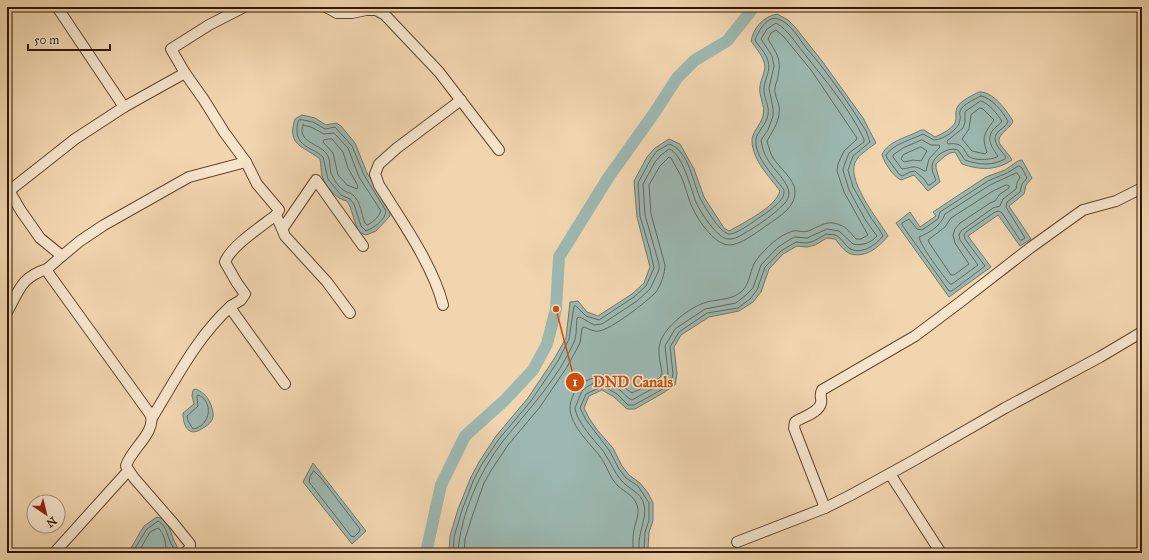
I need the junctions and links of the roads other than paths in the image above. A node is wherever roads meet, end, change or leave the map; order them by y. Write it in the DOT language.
graph roads {
  1 [pos="57,7"];
  2 [pos="244,7"];
  3 [pos="326,7"];
  4 [pos="185,73"];
  5 [pos="461,100"];
  6 [pos="124,107"];
  7 [pos="499,150"];
  8 [pos="246,162"];
  9 [pos="1142,188"];
  10 [pos="8,189"];
  11 [pos="276,215"];
  12 [pos="283,228"];
  13 [pos="363,246"];
  14 [pos="62,256"];
  15 [pos="47,269"];
  16 [pos="443,304"];
  17 [pos="231,306"];
  18 [pos="7,312"];
  19 [pos="350,313"];
  20 [pos="1142,332"];
  21 [pos="285,384"];
  22 [pos="152,418"];
  23 [pos="128,471"];
  24 [pos="890,474"];
  25 [pos="825,508"];
  26 [pos="737,542"];
  27 [pos="54,553"];
  28 [pos="185,553"];
  29 [pos="941,553"];
  1 -- 6 [label="street"];
  2 -- 4 [label="street"];
  3 -- 5 [label="street"];
  4 -- 6 [label="street"];
  4 -- 8 [label="street"];
  5 -- 7 [label="street"];
  5 -- 16 [label="street"];
  6 -- 10 [label="street"];
  8 -- 11 [label="street"];
  8 -- 14 [label="street"];
  9 -- 25 [label="street"];
  10 -- 14 [label="street"];
  11 -- 12 [label="street"];
  11 -- 17 [label="street"];
  12 -- 13 [label="street"];
  12 -- 19 [label="street"];
  14 -- 15 [label="street"];
  15 -- 18 [label="street"];
  15 -- 22 [label="street"];
  17 -- 21 [label="street"];
  17 -- 22 [label="street"];
  20 -- 24 [label="street"];
  22 -- 23 [label="street"];
  23 -- 27 [label="street"];
  23 -- 28 [label="street"];
  24 -- 25 [label="street"];
  24 -- 29 [label="street"];
  25 -- 26 [label="street"];
}
